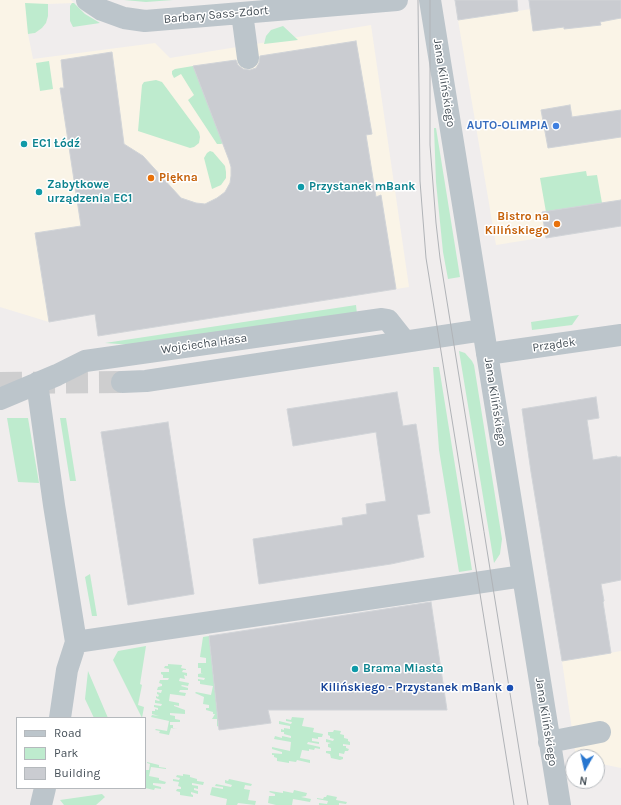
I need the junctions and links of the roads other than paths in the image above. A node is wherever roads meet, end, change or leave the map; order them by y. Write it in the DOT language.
graph roads {
  1 [pos="87,0"];
  2 [pos="397,0"];
  3 [pos="430,0"];
  4 [pos="242,13"];
  5 [pos="248,58"];
  6 [pos="483,330"];
  7 [pos="621,335"];
  8 [pos="407,341"];
  9 [pos="487,354"];
  10 [pos="122,382"];
  11 [pos="37,383"];
  12 [pos="0,399"];
  13 [pos="523,576"];
  14 [pos="76,642"];
  15 [pos="60,717"];
  16 [pos="600,732"];
  17 [pos="549,742"];
  18 [pos="45,789"];
  19 [pos="41,805"];
  20 [pos="560,805"];
  1 -- 4 [label="street, Barbary Sass-Zdort"];
  2 -- 4 [label="street, Barbary Sass-Zdort"];
  3 -- 6 [label="street, Jana Kilińskiego"];
  4 -- 5 [label="street"];
  6 -- 8 [label="street"];
  6 -- 9 [label="street, Jana Kilińskiego"];
  7 -- 9 [label="street, Prządek"];
  8 -- 10 [label="street"];
  8 -- 11 [label="street, Wojciecha Hasa"];
  9 -- 13 [label="street, Jana Kilińskiego"];
  11 -- 12 [label="street, Wojciecha Hasa"];
  11 -- 14 [label="street"];
  13 -- 14 [label="street"];
  13 -- 17 [label="street, Jana Kilińskiego"];
  14 -- 15 [label="street"];
  16 -- 17 [label="street"];
  17 -- 20 [label="street, Jana Kilińskiego"];
  18 -- 19 [label="street"];
}
